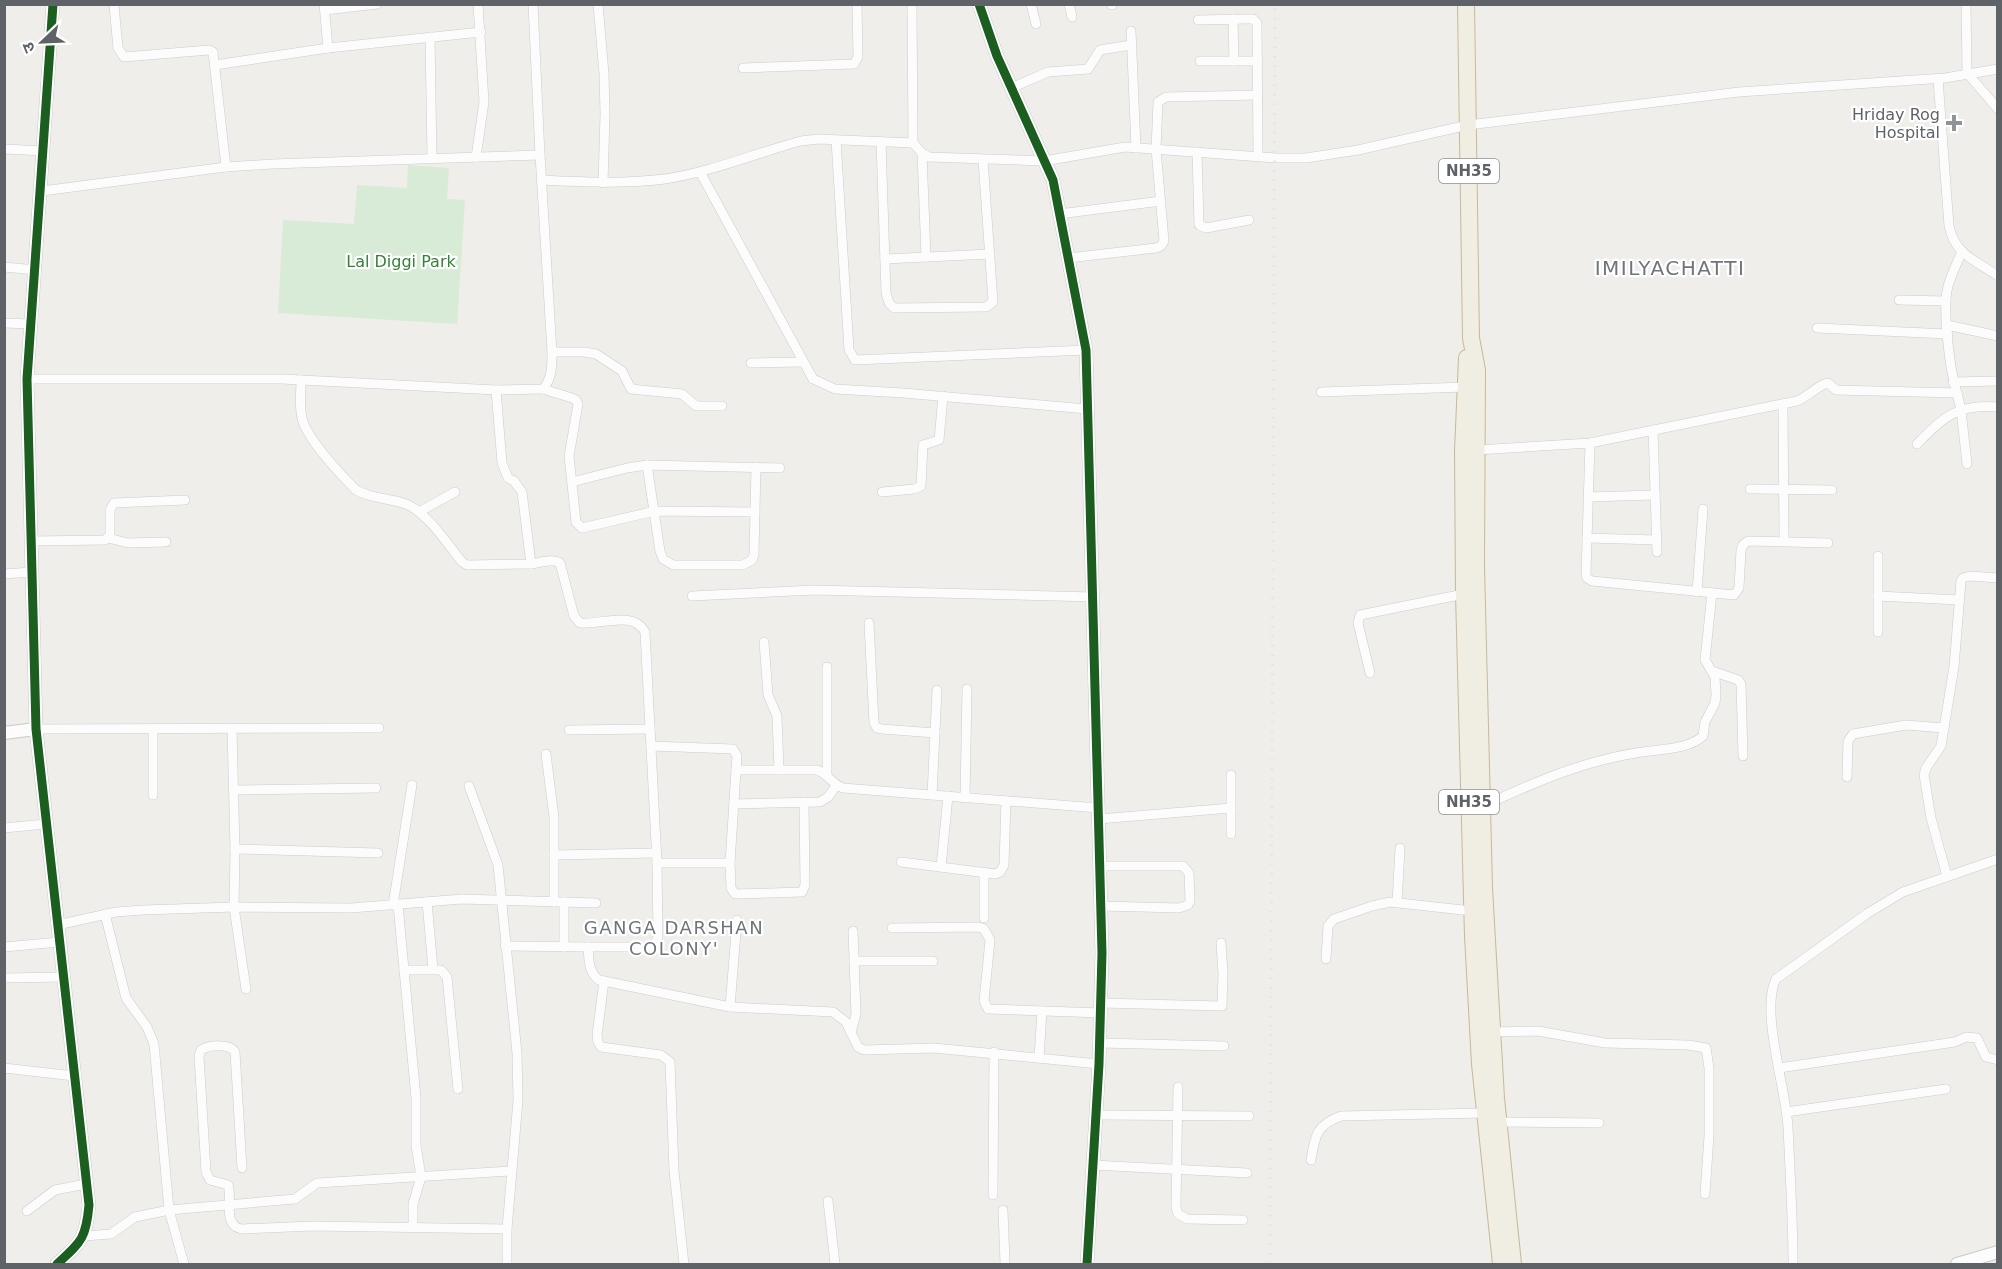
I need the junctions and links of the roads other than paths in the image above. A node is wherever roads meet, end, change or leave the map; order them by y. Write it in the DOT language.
graph roads {
  1 [pos="53,4"];
  2 [pos="107,4"];
  3 [pos="121,4"];
  4 [pos="377,4"];
  5 [pos="478,4"];
  6 [pos="533,4"];
  7 [pos="598,4"];
  8 [pos="857,4"];
  9 [pos="912,4"];
  10 [pos="979,4"];
  11 [pos="1031,4"];
  12 [pos="1069,4"];
  13 [pos="1466,4"];
  14 [pos="1966,4"];
  15 [pos="114,5"];
  16 [pos="324,7"];
  17 [pos="1072,17"];
  18 [pos="1233,19"];
  19 [pos="1198,20"];
  20 [pos="1036,24"];
  21 [pos="1131,31"];
  22 [pos="481,32"];
  23 [pos="430,37"];
  24 [pos="1131,45"];
  25 [pos="328,48"];
  26 [pos="1200,61"];
  27 [pos="1234,61"];
  28 [pos="1258,61"];
  29 [pos="215,65"];
  30 [pos="743,68"];
  31 [pos="1998,69"];
  32 [pos="1967,73"];
  33 [pos="1938,79"];
  34 [pos="1011,88"];
  35 [pos="1258,95"];
  36 [pos="1998,109"];
  37 [pos="1468,125"];
  38 [pos="836,140"];
  39 [pos="882,142"];
  40 [pos="913,143"];
  41 [pos="1136,148"];
  42 [pos="4,149"];
  43 [pos="1156,149"];
  44 [pos="44,151"];
  45 [pos="1197,152"];
  46 [pos="921,153"];
  47 [pos="540,155"];
  48 [pos="1258,156"];
  49 [pos="476,157"];
  50 [pos="432,159"];
  51 [pos="983,160"];
  52 [pos="1044,161"];
  53 [pos="226,167"];
  54 [pos="700,171"];
  55 [pos="541,180"];
  56 [pos="603,183"];
  57 [pos="42,190"];
  58 [pos="1161,201"];
  59 [pos="1059,214"];
  60 [pos="1249,220"];
  61 [pos="1962,251"];
  62 [pos="990,254"];
  63 [pos="926,257"];
  64 [pos="1068,258"];
  65 [pos="885,259"];
  66 [pos="4,267"];
  67 [pos="36,270"];
  68 [pos="1998,276"];
  69 [pos="1899,300"];
  70 [pos="1947,302"];
  71 [pos="4,323"];
  72 [pos="31,324"];
  73 [pos="1817,328"];
  74 [pos="1948,330"];
  75 [pos="1998,336"];
  76 [pos="1471,338"];
  77 [pos="1086,350"];
  78 [pos="552,352"];
  79 [pos="802,362"];
  80 [pos="752,363"];
  81 [pos="27,379"];
  82 [pos="301,380"];
  83 [pos="1998,381"];
  84 [pos="1953,382"];
  85 [pos="1465,387"];
  86 [pos="543,389"];
  87 [pos="496,390"];
  88 [pos="1321,392"];
  89 [pos="1957,393"];
  90 [pos="943,396"];
  91 [pos="1783,404"];
  92 [pos="722,406"];
  93 [pos="1998,407"];
  94 [pos="1087,409"];
  95 [pos="1961,410"];
  96 [pos="1653,430"];
  97 [pos="1590,443"];
  98 [pos="1917,444"];
  99 [pos="1476,450"];
  100 [pos="1967,464"];
  101 [pos="647,465"];
  102 [pos="756,467"];
  103 [pos="780,468"];
  104 [pos="572,482"];
  105 [pos="1750,489"];
  106 [pos="1783,489"];
  107 [pos="1832,490"];
  108 [pos="455,492"];
  109 [pos="882,492"];
  110 [pos="1655,495"];
  111 [pos="1588,497"];
  112 [pos="185,500"];
  113 [pos="1703,509"];
  114 [pos="655,511"];
  115 [pos="419,512"];
  116 [pos="755,512"];
  117 [pos="108,538"];
  118 [pos="1587,538"];
  119 [pos="1657,540"];
  120 [pos="31,541"];
  121 [pos="166,542"];
  122 [pos="1784,542"];
  123 [pos="1828,543"];
  124 [pos="1657,552"];
  125 [pos="1878,556"];
  126 [pos="531,564"];
  127 [pos="31,572"];
  128 [pos="4,574"];
  129 [pos="1998,578"];
  130 [pos="1697,592"];
  131 [pos="1464,594"];
  132 [pos="1712,594"];
  133 [pos="692,596"];
  134 [pos="1878,596"];
  135 [pos="1093,597"];
  136 [pos="1959,600"];
  137 [pos="869,623"];
  138 [pos="1878,632"];
  139 [pos="764,642"];
  140 [pos="827,668"];
  141 [pos="1712,670"];
  142 [pos="1371,673"];
  143 [pos="967,689"];
  144 [pos="937,690"];
  145 [pos="232,728"];
  146 [pos="379,728"];
  147 [pos="1944,728"];
  148 [pos="36,729"];
  149 [pos="153,729"];
  150 [pos="650,729"];
  151 [pos="569,730"];
  152 [pos="4,733"];
  153 [pos="935,733"];
  154 [pos="651,746"];
  155 [pos="546,754"];
  156 [pos="1743,756"];
  157 [pos="735,770"];
  158 [pos="779,770"];
  159 [pos="1231,775"];
  160 [pos="827,776"];
  161 [pos="1847,777"];
  162 [pos="412,785"];
  163 [pos="470,786"];
  164 [pos="836,786"];
  165 [pos="376,788"];
  166 [pos="234,790"];
  167 [pos="153,795"];
  168 [pos="932,795"];
  169 [pos="948,796"];
  170 [pos="965,798"];
  171 [pos="1006,801"];
  172 [pos="804,802"];
  173 [pos="734,804"];
  174 [pos="1483,806"];
  175 [pos="1231,808"];
  176 [pos="1099,814"];
  177 [pos="46,824"];
  178 [pos="4,828"];
  179 [pos="1231,834"];
  180 [pos="1400,848"];
  181 [pos="235,849"];
  182 [pos="378,853"];
  183 [pos="554,855"];
  184 [pos="657,858"];
  185 [pos="1998,859"];
  186 [pos="730,862"];
  187 [pos="900,862"];
  188 [pos="1100,866"];
  189 [pos="941,867"];
  190 [pos="984,872"];
  191 [pos="1947,876"];
  192 [pos="501,900"];
  193 [pos="427,902"];
  194 [pos="559,902"];
  195 [pos="596,903"];
  196 [pos="1397,903"];
  197 [pos="396,905"];
  198 [pos="1101,906"];
  199 [pos="234,908"];
  200 [pos="1472,911"];
  201 [pos="105,914"];
  202 [pos="984,918"];
  203 [pos="737,920"];
  204 [pos="57,926"];
  205 [pos="892,928"];
  206 [pos="853,931"];
  207 [pos="59,942"];
  208 [pos="1221,943"];
  209 [pos="505,946"];
  210 [pos="4,947"];
  211 [pos="564,947"];
  212 [pos="588,947"];
  213 [pos="1326,959"];
  214 [pos="854,961"];
  215 [pos="933,961"];
  216 [pos="433,969"];
  217 [pos="404,970"];
  218 [pos="63,977"];
  219 [pos="4,978"];
  220 [pos="604,981"];
  221 [pos="246,989"];
  222 [pos="730,1007"];
  223 [pos="1101,1008"];
  224 [pos="1042,1011"];
  225 [pos="1491,1032"];
  226 [pos="851,1034"];
  227 [pos="1100,1043"];
  228 [pos="1224,1046"];
  229 [pos="994,1052"];
  230 [pos="1039,1058"];
  231 [pos="1998,1060"];
  232 [pos="1099,1064"];
  233 [pos="4,1068"];
  234 [pos="1779,1068"];
  235 [pos="74,1076"];
  236 [pos="1178,1087"];
  237 [pos="459,1089"];
  238 [pos="1946,1089"];
  239 [pos="1786,1112"];
  240 [pos="1096,1114"];
  241 [pos="1178,1115"];
  242 [pos="1249,1116"];
  243 [pos="1492,1118"];
  244 [pos="1599,1123"];
  245 [pos="1311,1160"];
  246 [pos="1093,1165"];
  247 [pos="242,1168"];
  248 [pos="1177,1170"];
  249 [pos="511,1171"];
  250 [pos="1247,1173"];
  251 [pos="421,1177"];
  252 [pos="86,1184"];
  253 [pos="1705,1194"];
  254 [pos="993,1195"];
  255 [pos="828,1201"];
  256 [pos="230,1205"];
  257 [pos="169,1210"];
  258 [pos="1004,1210"];
  259 [pos="27,1211"];
  260 [pos="1243,1220"];
  261 [pos="413,1228"];
  262 [pos="507,1229"];
  263 [pos="84,1236"];
  264 [pos="1998,1252"];
  265 [pos="57,1264"];
  266 [pos="184,1264"];
  267 [pos="507,1264"];
  268 [pos="684,1264"];
  269 [pos="835,1264"];
  270 [pos="1005,1264"];
  271 [pos="1087,1264"];
  272 [pos="1501,1264"];
  273 [pos="1513,1264"];
  274 [pos="1793,1264"];
  275 [pos="1957,1264"];
  1 -- 44 [label="street"];
  2 -- 15 [label="street"];
  3 -- 15 [label="street"];
  4 -- 16 [label="street"];
  5 -- 22 [label="street"];
  6 -- 47 [label="street"];
  7 -- 56 [label="street"];
  8 -- 30 [label="street"];
  9 -- 40 [label="street"];
  10 -- 34 [label="street"];
  11 -- 20 [label="street"];
  12 -- 17 [label="street"];
  13 -- 37 [label="highway, NH35"];
  14 -- 32 [label="street"];
  15 -- 29 [label="street"];
  16 -- 25 [label="street"];
  18 -- 19 [label="street"];
  18 -- 27 [label="street"];
  18 -- 28 [label="street"];
  21 -- 24 [label="street"];
  22 -- 23 [label="street"];
  22 -- 49 [label="street"];
  23 -- 25 [label="street"];
  23 -- 50 [label="street"];
  24 -- 34 [label="street"];
  24 -- 41 [label="street"];
  25 -- 29 [label="street"];
  26 -- 27 [label="street"];
  27 -- 28 [label="street"];
  28 -- 35 [label="street"];
  29 -- 53 [label="street"];
  31 -- 32 [label="street"];
  32 -- 33 [label="street"];
  32 -- 36 [label="street"];
  33 -- 37 [label="street"];
  33 -- 61 [label="street"];
  34 -- 52 [label="street"];
  35 -- 43 [label="street"];
  35 -- 48 [label="street"];
  37 -- 48 [label="street"];
  37 -- 76 [label="highway, NH35"];
  38 -- 39 [label="street"];
  38 -- 54 [label="street"];
  38 -- 77 [label="street"];
  39 -- 40 [label="street"];
  39 -- 65 [label="street"];
  40 -- 46 [label="street"];
  41 -- 43 [label="street"];
  41 -- 52 [label="street"];
  42 -- 44 [label="street"];
  43 -- 45 [label="street"];
  43 -- 58 [label="street"];
  44 -- 57 [label="street"];
  45 -- 48 [label="street"];
  45 -- 60 [label="street"];
  46 -- 51 [label="street"];
  46 -- 63 [label="street"];
  47 -- 49 [label="street"];
  47 -- 55 [label="street"];
  49 -- 50 [label="street"];
  50 -- 53 [label="street"];
  51 -- 52 [label="street"];
  51 -- 62 [label="street"];
  52 -- 59 [label="street"];
  53 -- 57 [label="street"];
  54 -- 56 [label="street"];
  54 -- 79 [label="street"];
  55 -- 56 [label="street"];
  55 -- 78 [label="street"];
  57 -- 67 [label="street"];
  58 -- 59 [label="street"];
  58 -- 64 [label="street"];
  59 -- 64 [label="street"];
  61 -- 68 [label="street"];
  61 -- 70 [label="street"];
  62 -- 63 [label="street"];
  62 -- 65 [label="street"];
  63 -- 65 [label="street"];
  64 -- 77 [label="street"];
  66 -- 67 [label="street"];
  67 -- 72 [label="street"];
  69 -- 70 [label="street"];
  70 -- 74 [label="street"];
  71 -- 72 [label="street"];
  72 -- 81 [label="street"];
  73 -- 74 [label="street"];
  74 -- 75 [label="street"];
  74 -- 84 [label="street"];
  76 -- 85 [label="highway, NH35"];
  76 -- 99 [label="highway, NH35"];
  77 -- 94 [label="street"];
  78 -- 86 [label="street"];
  78 -- 92 [label="street"];
  79 -- 80 [label="street"];
  79 -- 90 [label="street"];
  81 -- 82 [label="street"];
  81 -- 120 [label="street"];
  82 -- 87 [label="street"];
  82 -- 115 [label="street"];
  83 -- 84 [label="street"];
  84 -- 89 [label="street"];
  85 -- 88 [label="street"];
  85 -- 131 [label="highway, NH35"];
  86 -- 87 [label="street"];
  86 -- 104 [label="street"];
  87 -- 126 [label="street"];
  89 -- 91 [label="street"];
  89 -- 95 [label="street"];
  90 -- 94 [label="street"];
  90 -- 109 [label="street"];
  91 -- 96 [label="street"];
  91 -- 106 [label="street"];
  93 -- 95 [label="street"];
  94 -- 135 [label="street"];
  95 -- 98 [label="street"];
  95 -- 100 [label="street"];
  96 -- 97 [label="street"];
  96 -- 110 [label="street"];
  97 -- 99 [label="street"];
  97 -- 111 [label="street"];
  99 -- 174 [label="highway, NH35"];
  101 -- 102 [label="street"];
  101 -- 104 [label="street"];
  101 -- 114 [label="street"];
  102 -- 103 [label="street"];
  102 -- 116 [label="street"];
  104 -- 114 [label="street"];
  105 -- 106 [label="street"];
  106 -- 107 [label="street"];
  106 -- 122 [label="street"];
  108 -- 115 [label="street"];
  110 -- 111 [label="street"];
  110 -- 119 [label="street"];
  111 -- 118 [label="street"];
  112 -- 117 [label="street"];
  113 -- 130 [label="street"];
  114 -- 116 [label="street"];
  114 -- 116 [label="street"];
  115 -- 126 [label="street"];
  117 -- 120 [label="street"];
  117 -- 121 [label="street"];
  118 -- 119 [label="street"];
  118 -- 130 [label="street"];
  119 -- 124 [label="street"];
  120 -- 127 [label="street"];
  122 -- 123 [label="street"];
  122 -- 132 [label="street"];
  125 -- 134 [label="street"];
  126 -- 150 [label="street"];
  127 -- 128 [label="street"];
  127 -- 148 [label="street"];
  129 -- 136 [label="street"];
  130 -- 132 [label="street"];
  131 -- 142 [label="street"];
  131 -- 200 [label="highway, NH35"];
  132 -- 141 [label="street"];
  133 -- 135 [label="street"];
  134 -- 136 [label="street"];
  134 -- 138 [label="street"];
  135 -- 176 [label="street"];
  136 -- 147 [label="street"];
  137 -- 153 [label="street"];
  139 -- 158 [label="street"];
  140 -- 160 [label="street"];
  141 -- 156 [label="street"];
  141 -- 174 [label="street"];
  143 -- 170 [label="street"];
  144 -- 153 [label="street"];
  145 -- 146 [label="street"];
  145 -- 149 [label="street"];
  145 -- 166 [label="street"];
  147 -- 161 [label="street"];
  147 -- 191 [label="street"];
  148 -- 149 [label="street"];
  148 -- 152 [label="street"];
  148 -- 177 [label="street"];
  149 -- 167 [label="street"];
  150 -- 151 [label="street"];
  150 -- 154 [label="street"];
  153 -- 168 [label="street"];
  154 -- 157 [label="street"];
  154 -- 184 [label="street"];
  155 -- 183 [label="street"];
  157 -- 158 [label="street"];
  157 -- 173 [label="street"];
  158 -- 160 [label="street"];
  159 -- 175 [label="street"];
  160 -- 164 [label="street"];
  162 -- 197 [label="street"];
  163 -- 192 [label="street"];
  164 -- 168 [label="street"];
  164 -- 172 [label="street"];
  165 -- 166 [label="street"];
  166 -- 181 [label="street"];
  168 -- 169 [label="street"];
  169 -- 170 [label="street"];
  169 -- 189 [label="street"];
  170 -- 171 [label="street"];
  171 -- 176 [label="street"];
  171 -- 190 [label="street"];
  172 -- 173 [label="street"];
  172 -- 186 [label="street"];
  173 -- 186 [label="street"];
  174 -- 225 [label="highway, NH35"];
  175 -- 176 [label="street"];
  175 -- 179 [label="street"];
  176 -- 188 [label="street"];
  177 -- 178 [label="street"];
  177 -- 204 [label="street"];
  180 -- 196 [label="street"];
  181 -- 182 [label="street"];
  181 -- 199 [label="street"];
  183 -- 184 [label="street"];
  183 -- 194 [label="street"];
  184 -- 186 [label="street"];
  184 -- 212 [label="street"];
  185 -- 191 [label="street"];
  187 -- 189 [label="street"];
  188 -- 198 [label="street"];
  188 -- 198 [label="street"];
  189 -- 190 [label="street"];
  190 -- 202 [label="street"];
  191 -- 234 [label="street"];
  192 -- 193 [label="street"];
  192 -- 194 [label="street"];
  192 -- 209 [label="street"];
  193 -- 197 [label="street"];
  193 -- 216 [label="street"];
  194 -- 195 [label="street"];
  194 -- 211 [label="street"];
  196 -- 200 [label="street"];
  196 -- 213 [label="street"];
  197 -- 199 [label="street"];
  197 -- 217 [label="street"];
  198 -- 223 [label="street"];
  199 -- 201 [label="street"];
  199 -- 221 [label="street"];
  200 -- 243 [label="highway, NH35"];
  201 -- 204 [label="street"];
  201 -- 257 [label="street"];
  203 -- 222 [label="street"];
  204 -- 207 [label="street"];
  205 -- 224 [label="street"];
  206 -- 214 [label="street"];
  207 -- 210 [label="street"];
  207 -- 218 [label="street"];
  208 -- 223 [label="street"];
  209 -- 211 [label="street"];
  209 -- 249 [label="street"];
  211 -- 212 [label="street"];
  212 -- 220 [label="street"];
  214 -- 215 [label="street"];
  214 -- 226 [label="street"];
  216 -- 217 [label="street"];
  216 -- 237 [label="street"];
  217 -- 251 [label="street"];
  218 -- 219 [label="street"];
  218 -- 235 [label="street"];
  220 -- 222 [label="street"];
  220 -- 268 [label="street"];
  222 -- 226 [label="street"];
  223 -- 224 [label="street"];
  223 -- 227 [label="street"];
  224 -- 230 [label="street"];
  225 -- 243 [label="highway, NH35"];
  225 -- 253 [label="street"];
  226 -- 229 [label="street"];
  227 -- 228 [label="street"];
  227 -- 232 [label="street"];
  229 -- 230 [label="street"];
  229 -- 254 [label="street"];
  230 -- 232 [label="street"];
  231 -- 234 [label="street"];
  232 -- 240 [label="street"];
  233 -- 235 [label="street"];
  234 -- 239 [label="street"];
  235 -- 252 [label="street"];
  236 -- 241 [label="street"];
  238 -- 239 [label="street"];
  239 -- 274 [label="street"];
  240 -- 241 [label="street"];
  240 -- 246 [label="street"];
  241 -- 242 [label="street"];
  241 -- 248 [label="street"];
  243 -- 244 [label="street"];
  243 -- 245 [label="street"];
  243 -- 272 [label="highway, NH35"];
  243 -- 273 [label="highway, NH35"];
  246 -- 248 [label="street"];
  246 -- 271 [label="street"];
  247 -- 256 [label="street"];
  248 -- 250 [label="street"];
  248 -- 260 [label="street"];
  249 -- 251 [label="street"];
  249 -- 262 [label="street"];
  251 -- 256 [label="street"];
  251 -- 261 [label="street"];
  252 -- 259 [label="street"];
  252 -- 263 [label="street"];
  255 -- 269 [label="street"];
  256 -- 257 [label="street"];
  256 -- 261 [label="street"];
  257 -- 263 [label="street"];
  257 -- 266 [label="street"];
  258 -- 270 [label="street"];
  261 -- 262 [label="street"];
  262 -- 267 [label="street"];
  263 -- 265 [label="street"];
  264 -- 275 [label="street"];
}
